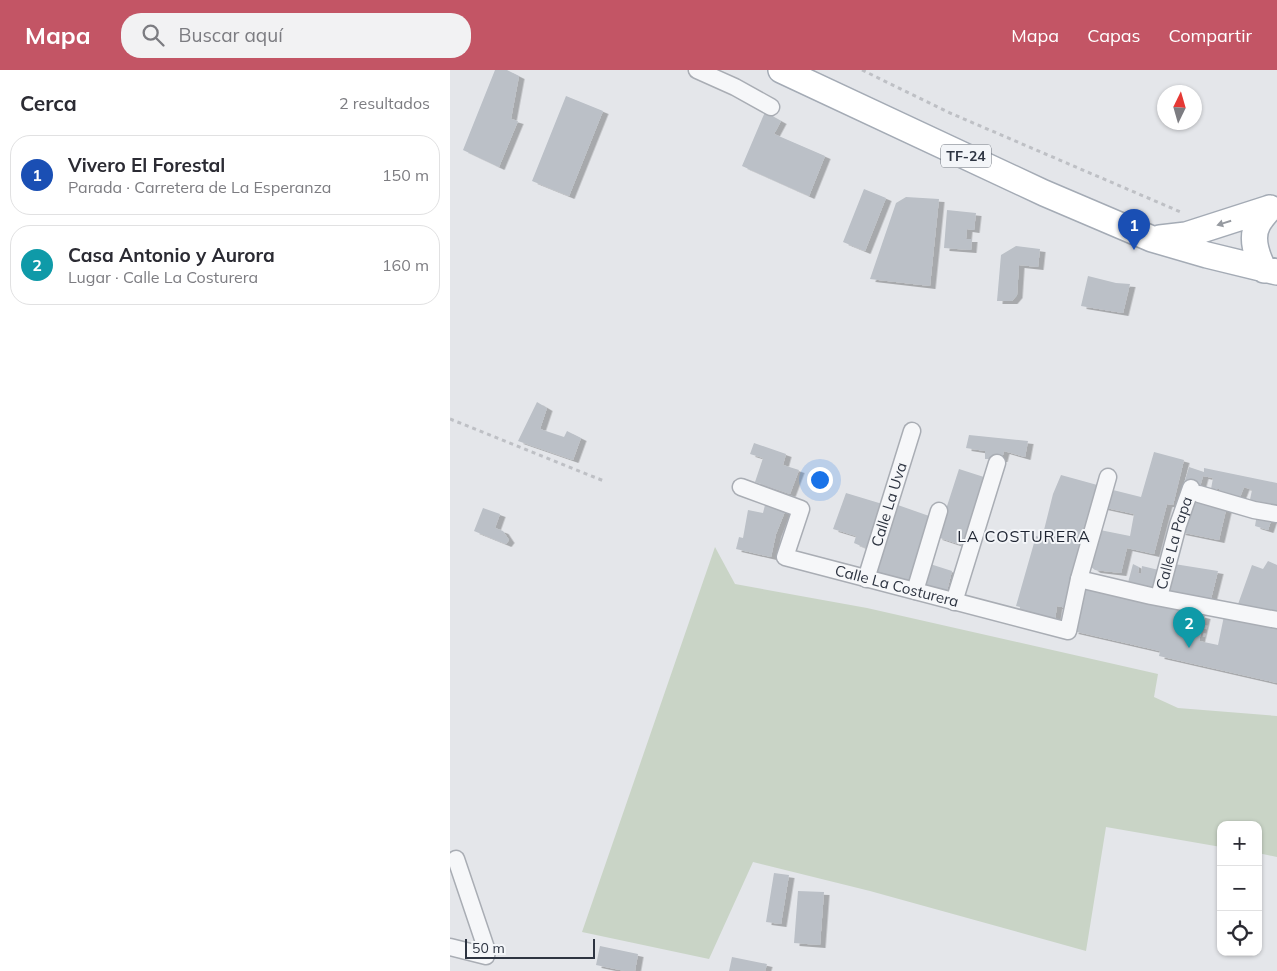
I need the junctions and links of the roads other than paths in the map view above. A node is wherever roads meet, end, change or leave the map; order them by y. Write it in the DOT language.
graph roads {
  1 [pos="697,70"];
  2 [pos="781,70"];
  3 [pos="771,107"];
  4 [pos="1152,239"];
  5 [pos="1270,271"];
  6 [pos="912,431"];
  7 [pos="997,463"];
  8 [pos="1108,477"];
  9 [pos="741,487"];
  10 [pos="939,511"];
  11 [pos="1277,514"];
  12 [pos="866,579"];
  13 [pos="1079,579"];
  14 [pos="914,591"];
  15 [pos="1160,598"];
  16 [pos="954,602"];
  17 [pos="1277,620"];
  18 [pos="456,859"];
  19 [pos="450,947"];
  1 -- 3 [label="street"];
  2 -- 4 [label="main road, TF-24"];
  4 -- 5 [label="main road, TF-24"];
  5 -- 4 [label="main road, one-way"];
  6 -- 12 [label="street, Calle La Uva"];
  7 -- 16 [label="street"];
  8 -- 13 [label="street, Calle La Costurera"];
  9 -- 12 [label="street, Calle La Costurera"];
  10 -- 14 [label="street"];
  11 -- 15 [label="street, Calle La Papa"];
  12 -- 14 [label="street, Calle La Costurera"];
  13 -- 15 [label="street"];
  13 -- 16 [label="street, Calle La Costurera"];
  14 -- 16 [label="street, Calle La Costurera"];
  15 -- 17 [label="street"];
  18 -- 19 [label="street"];
}
